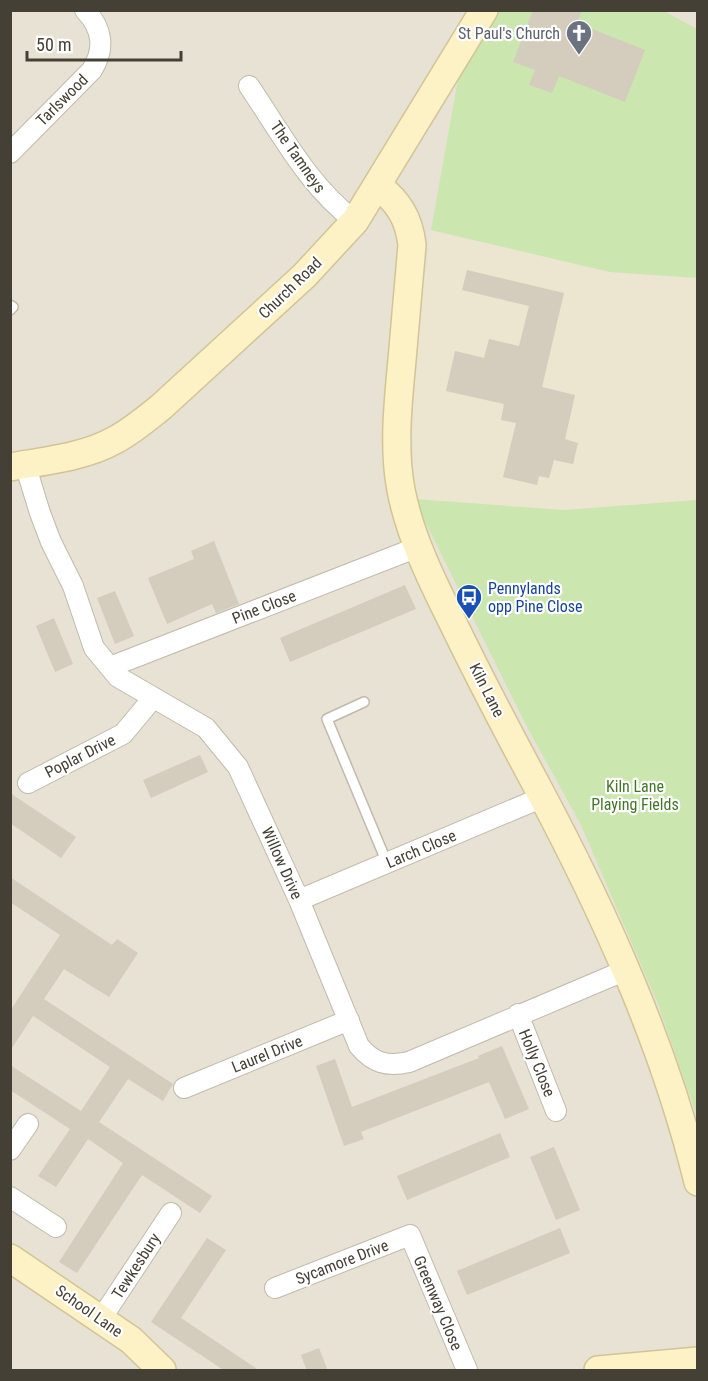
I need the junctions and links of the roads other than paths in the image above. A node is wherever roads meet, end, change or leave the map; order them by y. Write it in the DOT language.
graph roads {
  1 [pos="85,10"];
  2 [pos="484,10"];
  3 [pos="249,86"];
  4 [pos="10,153"];
  5 [pos="378,186"];
  6 [pos="355,221"];
  7 [pos="10,305"];
  8 [pos="10,310"];
  9 [pos="18,465"];
  10 [pos="418,547"];
  11 [pos="110,667"];
  12 [pos="153,698"];
  13 [pos="364,702"];
  14 [pos="28,783"];
  15 [pos="543,797"];
  16 [pos="387,863"];
  17 [pos="299,900"];
  18 [pos="626,970"];
  19 [pos="518,1014"];
  20 [pos="349,1020"];
  21 [pos="184,1088"];
  22 [pos="556,1111"];
  23 [pos="28,1124"];
  24 [pos="10,1150"];
  25 [pos="698,1182"];
  26 [pos="10,1197"];
  27 [pos="171,1213"];
  28 [pos="56,1227"];
  29 [pos="410,1235"];
  30 [pos="10,1258"];
  31 [pos="274,1288"];
  32 [pos="101,1319"];
  33 [pos="698,1361"];
  34 [pos="162,1371"];
  35 [pos="467,1371"];
  36 [pos="598,1371"];
  1 -- 4 [label="street, Tarlswood"];
  2 -- 5 [label="street, Church Road"];
  3 -- 6 [label="street, The Tamneys"];
  5 -- 6 [label="street, Church Road"];
  5 -- 10 [label="street, Kiln Lane"];
  6 -- 9 [label="street, Church Road"];
  7 -- 8 [label="lane"];
  9 -- 11 [label="street, Willow Drive"];
  10 -- 11 [label="street, Pine Close"];
  10 -- 15 [label="street, Kiln Lane"];
  11 -- 12 [label="street, Willow Drive"];
  12 -- 14 [label="street, Poplar Drive"];
  12 -- 17 [label="street, Willow Drive"];
  13 -- 16 [label="lane"];
  15 -- 16 [label="street, Larch Close"];
  15 -- 18 [label="street, Kiln Lane"];
  16 -- 17 [label="street, Larch Close"];
  17 -- 20 [label="street, Willow Drive"];
  18 -- 19 [label="street, Willow Drive"];
  18 -- 25 [label="street, Kiln Lane"];
  19 -- 20 [label="street, Willow Drive"];
  19 -- 22 [label="street, Holly Close"];
  20 -- 21 [label="street, Laurel Drive"];
  23 -- 24 [label="street"];
  26 -- 28 [label="street"];
  27 -- 32 [label="street, Tewkesbury"];
  29 -- 31 [label="street, Sycamore Drive"];
  29 -- 35 [label="street, Greenway Close"];
  30 -- 32 [label="street, School Lane"];
  32 -- 34 [label="street, School Lane"];
  33 -- 36 [label="street"];
}
